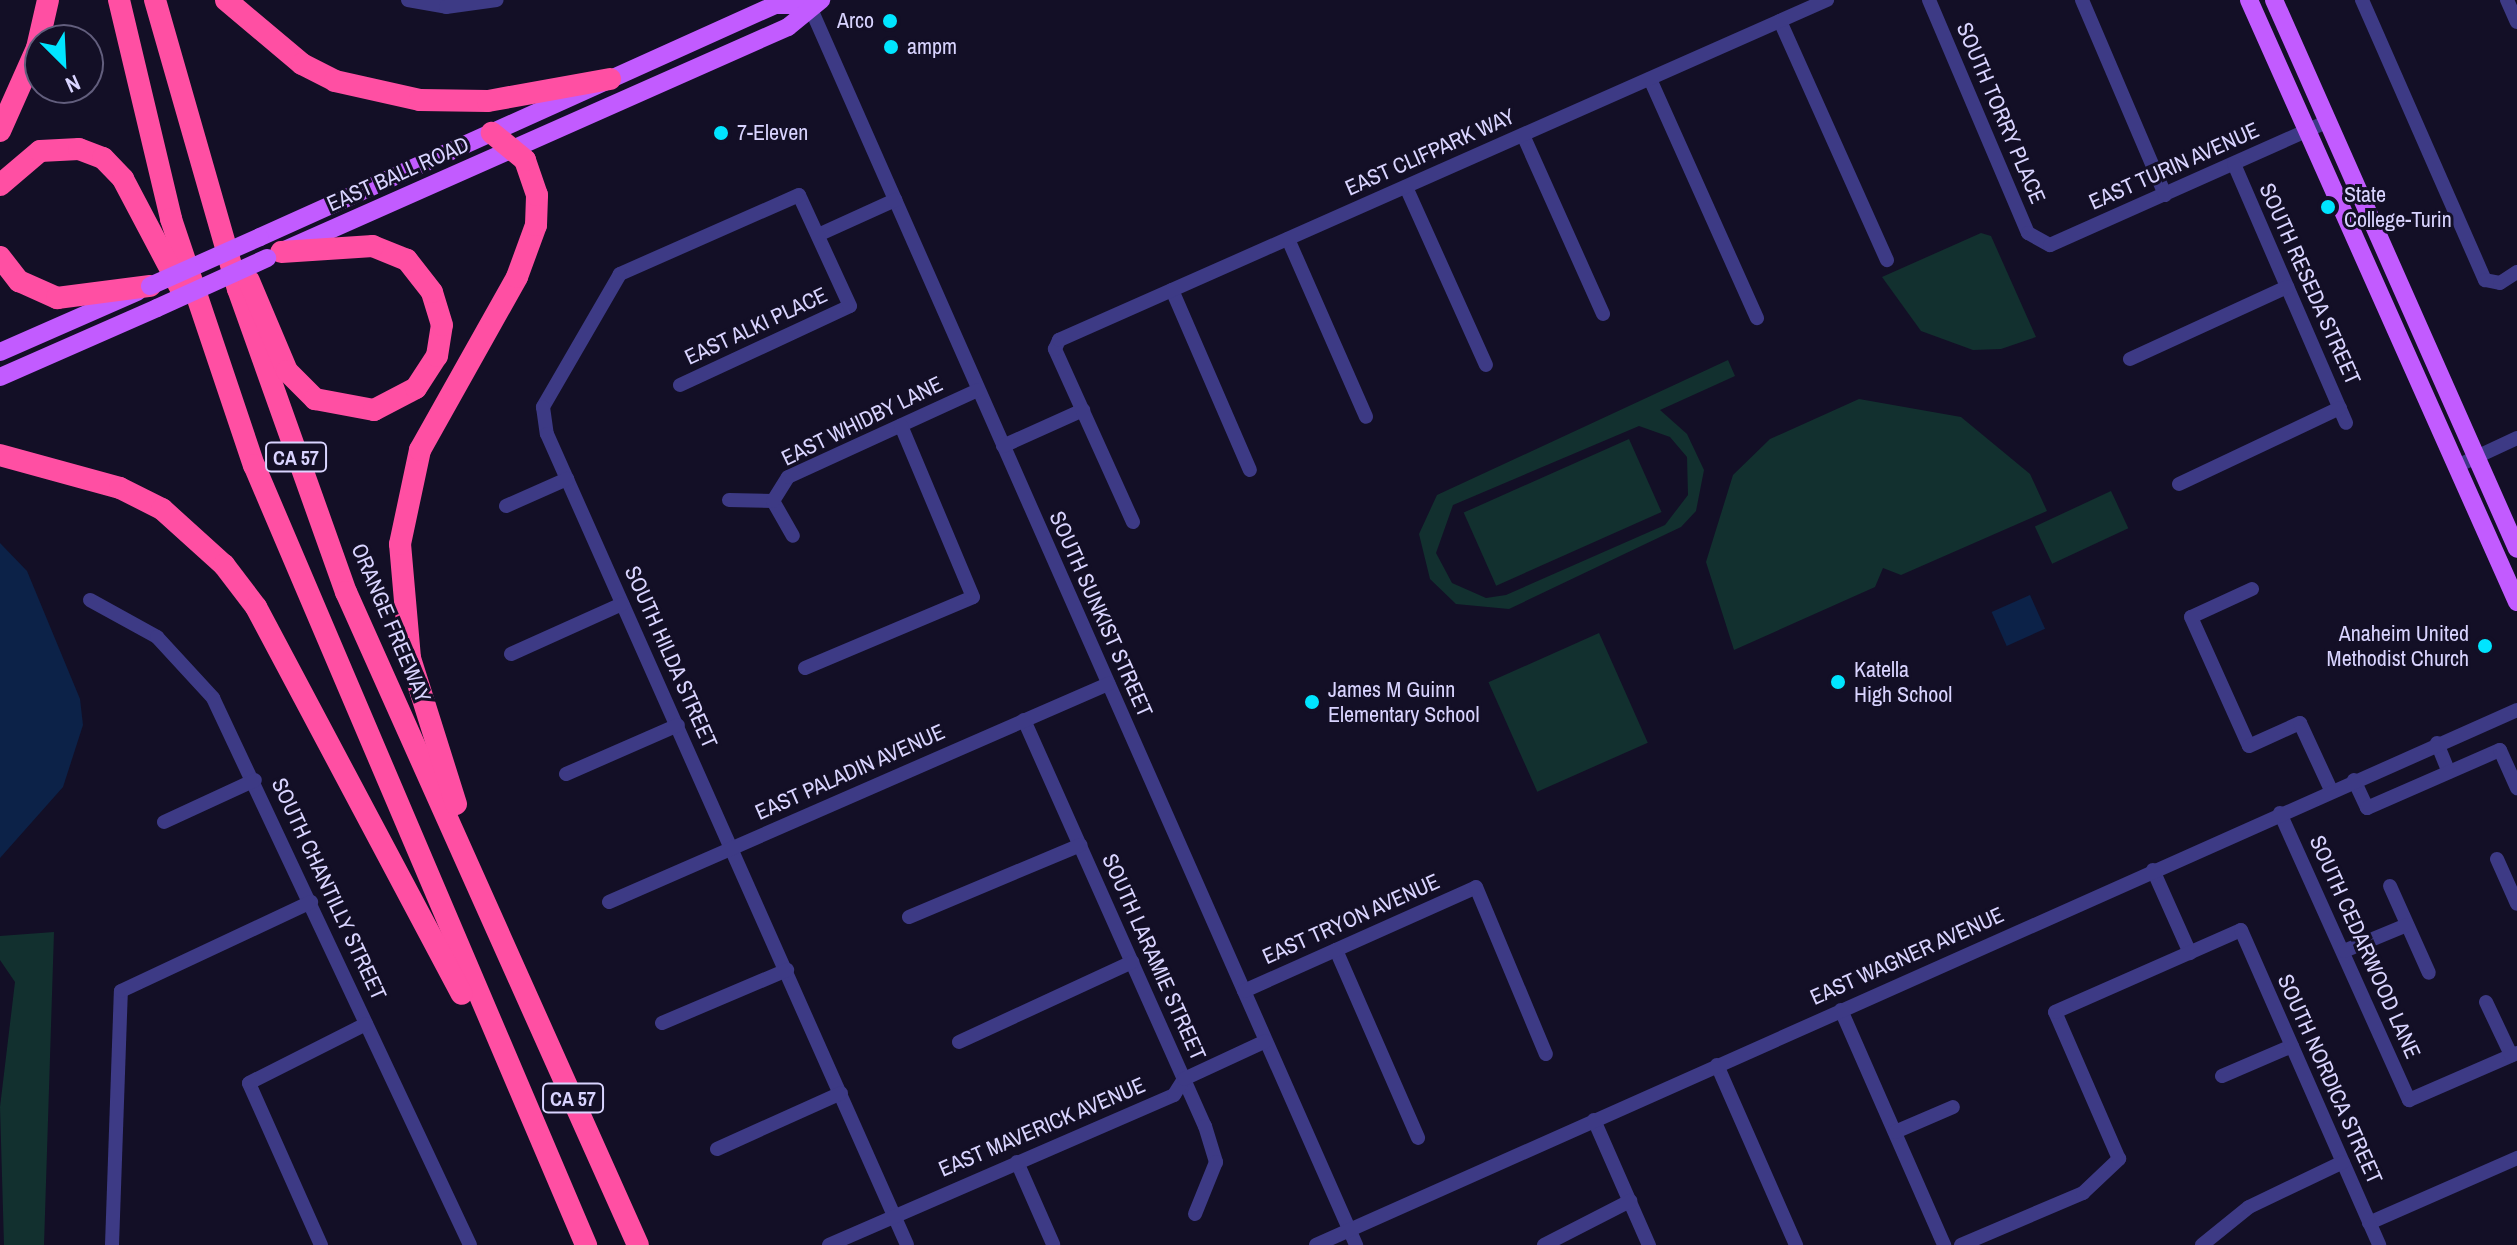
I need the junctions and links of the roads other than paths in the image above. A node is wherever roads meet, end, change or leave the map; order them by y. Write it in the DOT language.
graph roads {
  1 [pos="48,0"];
  2 [pos="119,0"];
  3 [pos="155,0"];
  4 [pos="226,0"];
  5 [pos="408,0"];
  6 [pos="497,0"];
  7 [pos="1827,0"];
  8 [pos="1929,0"];
  9 [pos="2082,0"];
  10 [pos="2249,0"];
  11 [pos="2274,0"];
  12 [pos="2362,0"];
  13 [pos="2507,0"];
  14 [pos="812,2"];
  15 [pos="1780,21"];
  16 [pos="2517,22"];
  17 [pos="610,79"];
  18 [pos="1650,79"];
  19 [pos="2328,121"];
  20 [pos="0,131"];
  21 [pos="2308,131"];
  22 [pos="492,133"];
  23 [pos="1523,135"];
  24 [pos="517,147"];
  25 [pos="195,157"];
  26 [pos="2234,164"];
  27 [pos="0,185"];
  28 [pos="1406,187"];
  29 [pos="2165,195"];
  30 [pos="895,200"];
  31 [pos="818,235"];
  32 [pos="1288,239"];
  33 [pos="2037,241"];
  34 [pos="274,255"];
  35 [pos="0,257"];
  36 [pos="1887,260"];
  37 [pos="2517,272"];
  38 [pos="150,286"];
  39 [pos="2287,287"];
  40 [pos="1172,290"];
  41 [pos="1603,314"];
  42 [pos="1757,318"];
  43 [pos="0,352"];
  44 [pos="2130,359"];
  45 [pos="1486,365"];
  46 [pos="0,377"];
  47 [pos="680,385"];
  48 [pos="978,390"];
  49 [pos="1083,410"];
  50 [pos="1366,417"];
  51 [pos="901,426"];
  52 [pos="2517,438"];
  53 [pos="1003,446"];
  54 [pos="0,455"];
  55 [pos="2476,457"];
  56 [pos="254,465"];
  57 [pos="2457,466"];
  58 [pos="1250,470"];
  59 [pos="567,479"];
  60 [pos="2179,484"];
  61 [pos="729,500"];
  62 [pos="773,501"];
  63 [pos="506,506"];
  64 [pos="1133,522"];
  65 [pos="793,536"];
  66 [pos="2517,549"];
  67 [pos="2252,589"];
  68 [pos="90,600"];
  69 [pos="2517,602"];
  70 [pos="622,604"];
  71 [pos="511,654"];
  72 [pos="805,668"];
  73 [pos="1108,684"];
  74 [pos="2517,710"];
  75 [pos="1024,720"];
  76 [pos="678,725"];
  77 [pos="2437,743"];
  78 [pos="2449,772"];
  79 [pos="566,774"];
  80 [pos="255,780"];
  81 [pos="2354,780"];
  82 [pos="2517,788"];
  83 [pos="2331,790"];
  84 [pos="2280,813"];
  85 [pos="164,822"];
  86 [pos="1080,845"];
  87 [pos="731,848"];
  88 [pos="2497,859"];
  89 [pos="2153,870"];
  90 [pos="2390,886"];
  91 [pos="2515,895"];
  92 [pos="485,897"];
  93 [pos="311,902"];
  94 [pos="609,902"];
  95 [pos="909,917"];
  96 [pos="2407,925"];
  97 [pos="1336,950"];
  98 [pos="2344,951"];
  99 [pos="2190,953"];
  100 [pos="1132,962"];
  101 [pos="787,970"];
  102 [pos="2429,973"];
  103 [pos="1244,991"];
  104 [pos="2486,1002"];
  105 [pos="1841,1010"];
  106 [pos="662,1023"];
  107 [pos="366,1024"];
  108 [pos="1266,1041"];
  109 [pos="959,1042"];
  110 [pos="2292,1046"];
  111 [pos="1546,1054"];
  112 [pos="2514,1054"];
  113 [pos="1717,1065"];
  114 [pos="2222,1076"];
  115 [pos="1184,1079"];
  116 [pos="841,1093"];
  117 [pos="1953,1107"];
  118 [pos="1594,1120"];
  119 [pos="530,1123"];
  120 [pos="1895,1132"];
  121 [pos="1418,1138"];
  122 [pos="717,1149"];
  123 [pos="2517,1158"];
  124 [pos="1017,1162"];
  125 [pos="2343,1162"];
  126 [pos="1630,1201"];
  127 [pos="894,1214"];
  128 [pos="1195,1214"];
  129 [pos="2369,1223"];
  130 [pos="1349,1230"];
  131 [pos="1053,1244"];
  132 [pos="112,1245"];
  133 [pos="321,1245"];
  134 [pos="470,1245"];
  135 [pos="586,1245"];
  136 [pos="638,1245"];
  137 [pos="829,1245"];
  138 [pos="907,1245"];
  139 [pos="1316,1245"];
  140 [pos="1356,1245"];
  141 [pos="1544,1245"];
  142 [pos="1649,1245"];
  143 [pos="1796,1245"];
  144 [pos="1944,1245"];
  145 [pos="1961,1245"];
  146 [pos="2202,1245"];
  147 [pos="2379,1245"];
  1 -- 20 [label="highway"];
  2 -- 56 [label="highway, CA 57"];
  3 -- 25 [label="highway, ORANGE FREEWAY / CA 57"];
  4 -- 17 [label="highway"];
  5 -- 6 [label="street"];
  7 -- 15 [label="street, EAST CLIFPARK WAY"];
  8 -- 33 [label="street, SOUTH TORRY PLACE"];
  9 -- 29 [label="street"];
  10 -- 21 [label="main road"];
  11 -- 19 [label="main road"];
  12 -- 37 [label="street"];
  13 -- 16 [label="street"];
  14 -- 17 [label="main road, EAST BALL ROAD"];
  14 -- 24 [label="main road, EAST BALL ROAD"];
  14 -- 30 [label="street, SOUTH SUNKIST STREET"];
  15 -- 18 [label="street, EAST CLIFPARK WAY"];
  15 -- 36 [label="street"];
  17 -- 22 [label="main road, EAST BALL ROAD"];
  18 -- 23 [label="street, EAST CLIFPARK WAY"];
  18 -- 42 [label="street"];
  19 -- 21 [label="street, EAST TURIN AVENUE"];
  19 -- 55 [label="main road"];
  21 -- 26 [label="street, EAST TURIN AVENUE"];
  21 -- 57 [label="main road"];
  22 -- 24 [label="highway"];
  22 -- 38 [label="main road, EAST BALL ROAD, bridge"];
  23 -- 28 [label="street, EAST CLIFPARK WAY"];
  23 -- 41 [label="street"];
  24 -- 34 [label="main road, EAST BALL ROAD"];
  24 -- 92 [label="highway"];
  25 -- 34 [label="highway"];
  25 -- 92 [label="highway, ORANGE FREEWAY / CA 57"];
  26 -- 29 [label="street, EAST TURIN AVENUE"];
  26 -- 39 [label="street, SOUTH RESEDA STREET"];
  27 -- 56 [label="highway"];
  28 -- 32 [label="street, EAST CLIFPARK WAY"];
  28 -- 45 [label="street"];
  29 -- 33 [label="street, EAST TURIN AVENUE"];
  30 -- 31 [label="street"];
  30 -- 48 [label="street, SOUTH SUNKIST STREET"];
  31 -- 47 [label="street, EAST ALKI PLACE"];
  31 -- 59 [label="street, SOUTH HILDA STREET"];
  32 -- 40 [label="street, EAST CLIFPARK WAY"];
  32 -- 50 [label="street"];
  34 -- 46 [label="main road, EAST BALL ROAD, bridge"];
  35 -- 38 [label="highway"];
  38 -- 43 [label="main road, EAST BALL ROAD"];
  39 -- 44 [label="street"];
  39 -- 60 [label="street, SOUTH RESEDA STREET"];
  40 -- 49 [label="street, EAST CLIFPARK WAY"];
  40 -- 58 [label="street"];
  48 -- 51 [label="street, EAST WHIDBY LANE"];
  48 -- 53 [label="street, SOUTH SUNKIST STREET"];
  49 -- 53 [label="street"];
  49 -- 64 [label="street"];
  51 -- 62 [label="street, EAST WHIDBY LANE"];
  51 -- 72 [label="street"];
  52 -- 55 [label="street"];
  53 -- 73 [label="street, SOUTH SUNKIST STREET"];
  54 -- 119 [label="highway"];
  55 -- 57 [label="street"];
  55 -- 66 [label="main road"];
  56 -- 119 [label="highway, CA 57"];
  57 -- 69 [label="main road"];
  59 -- 63 [label="street"];
  59 -- 70 [label="street, SOUTH HILDA STREET"];
  61 -- 62 [label="street"];
  62 -- 65 [label="street"];
  67 -- 83 [label="street"];
  68 -- 80 [label="street, SOUTH CHANTILLY STREET"];
  70 -- 71 [label="street"];
  70 -- 76 [label="street, SOUTH HILDA STREET"];
  73 -- 75 [label="street, EAST PALADIN AVENUE"];
  73 -- 103 [label="street, SOUTH SUNKIST STREET"];
  74 -- 77 [label="street, EAST WAGNER AVENUE"];
  75 -- 86 [label="street, SOUTH LARAMIE STREET"];
  75 -- 87 [label="street, EAST PALADIN AVENUE"];
  76 -- 79 [label="street"];
  76 -- 87 [label="street, SOUTH HILDA STREET"];
  77 -- 78 [label="street"];
  77 -- 81 [label="street, EAST WAGNER AVENUE"];
  78 -- 81 [label="street"];
  78 -- 82 [label="street"];
  80 -- 85 [label="street"];
  80 -- 93 [label="street, SOUTH CHANTILLY STREET"];
  81 -- 83 [label="street, EAST WAGNER AVENUE"];
  83 -- 84 [label="street, EAST WAGNER AVENUE"];
  84 -- 89 [label="street, EAST WAGNER AVENUE"];
  84 -- 98 [label="street, SOUTH CEDARWOOD LANE"];
  86 -- 95 [label="street"];
  86 -- 100 [label="street, SOUTH LARAMIE STREET"];
  87 -- 94 [label="street, EAST PALADIN AVENUE"];
  87 -- 101 [label="street, SOUTH HILDA STREET"];
  88 -- 91 [label="street"];
  89 -- 99 [label="street"];
  89 -- 105 [label="street, EAST WAGNER AVENUE"];
  90 -- 96 [label="street"];
  92 -- 136 [label="highway, ORANGE FREEWAY / CA 57"];
  93 -- 107 [label="street, SOUTH CHANTILLY STREET"];
  93 -- 132 [label="street"];
  96 -- 98 [label="street"];
  96 -- 102 [label="street"];
  97 -- 103 [label="street, EAST TRYON AVENUE"];
  97 -- 111 [label="street, EAST TRYON AVENUE"];
  97 -- 121 [label="street"];
  98 -- 112 [label="street, SOUTH CEDARWOOD LANE"];
  99 -- 110 [label="street, SOUTH NORDICA STREET"];
  99 -- 145 [label="street"];
  100 -- 109 [label="street"];
  100 -- 115 [label="street, SOUTH LARAMIE STREET"];
  101 -- 106 [label="street"];
  101 -- 116 [label="street, SOUTH HILDA STREET"];
  103 -- 108 [label="street, SOUTH SUNKIST STREET"];
  104 -- 112 [label="street"];
  105 -- 113 [label="street, EAST WAGNER AVENUE"];
  105 -- 120 [label="street"];
  107 -- 133 [label="street"];
  107 -- 134 [label="street, SOUTH CHANTILLY STREET"];
  108 -- 115 [label="street, EAST MAVERICK AVENUE"];
  108 -- 130 [label="street, SOUTH SUNKIST STREET"];
  110 -- 114 [label="street"];
  110 -- 125 [label="street, SOUTH NORDICA STREET"];
  113 -- 118 [label="street, EAST WAGNER AVENUE"];
  113 -- 143 [label="street"];
  115 -- 124 [label="street, EAST MAVERICK AVENUE"];
  115 -- 128 [label="street, SOUTH LARAMIE STREET"];
  116 -- 122 [label="street"];
  116 -- 127 [label="street, SOUTH HILDA STREET"];
  117 -- 120 [label="street"];
  118 -- 126 [label="street"];
  118 -- 130 [label="street, EAST WAGNER AVENUE"];
  119 -- 135 [label="highway, CA 57"];
  120 -- 144 [label="street"];
  123 -- 129 [label="street"];
  124 -- 127 [label="street, EAST MAVERICK AVENUE"];
  124 -- 131 [label="street"];
  125 -- 129 [label="street, SOUTH NORDICA STREET"];
  125 -- 146 [label="street"];
  126 -- 141 [label="street"];
  126 -- 142 [label="street"];
  127 -- 137 [label="street, EAST MAVERICK AVENUE"];
  127 -- 138 [label="street, SOUTH HILDA STREET"];
  129 -- 147 [label="street, SOUTH NORDICA STREET"];
  130 -- 139 [label="street, EAST WAGNER AVENUE"];
  130 -- 140 [label="street, SOUTH SUNKIST STREET"];
}
